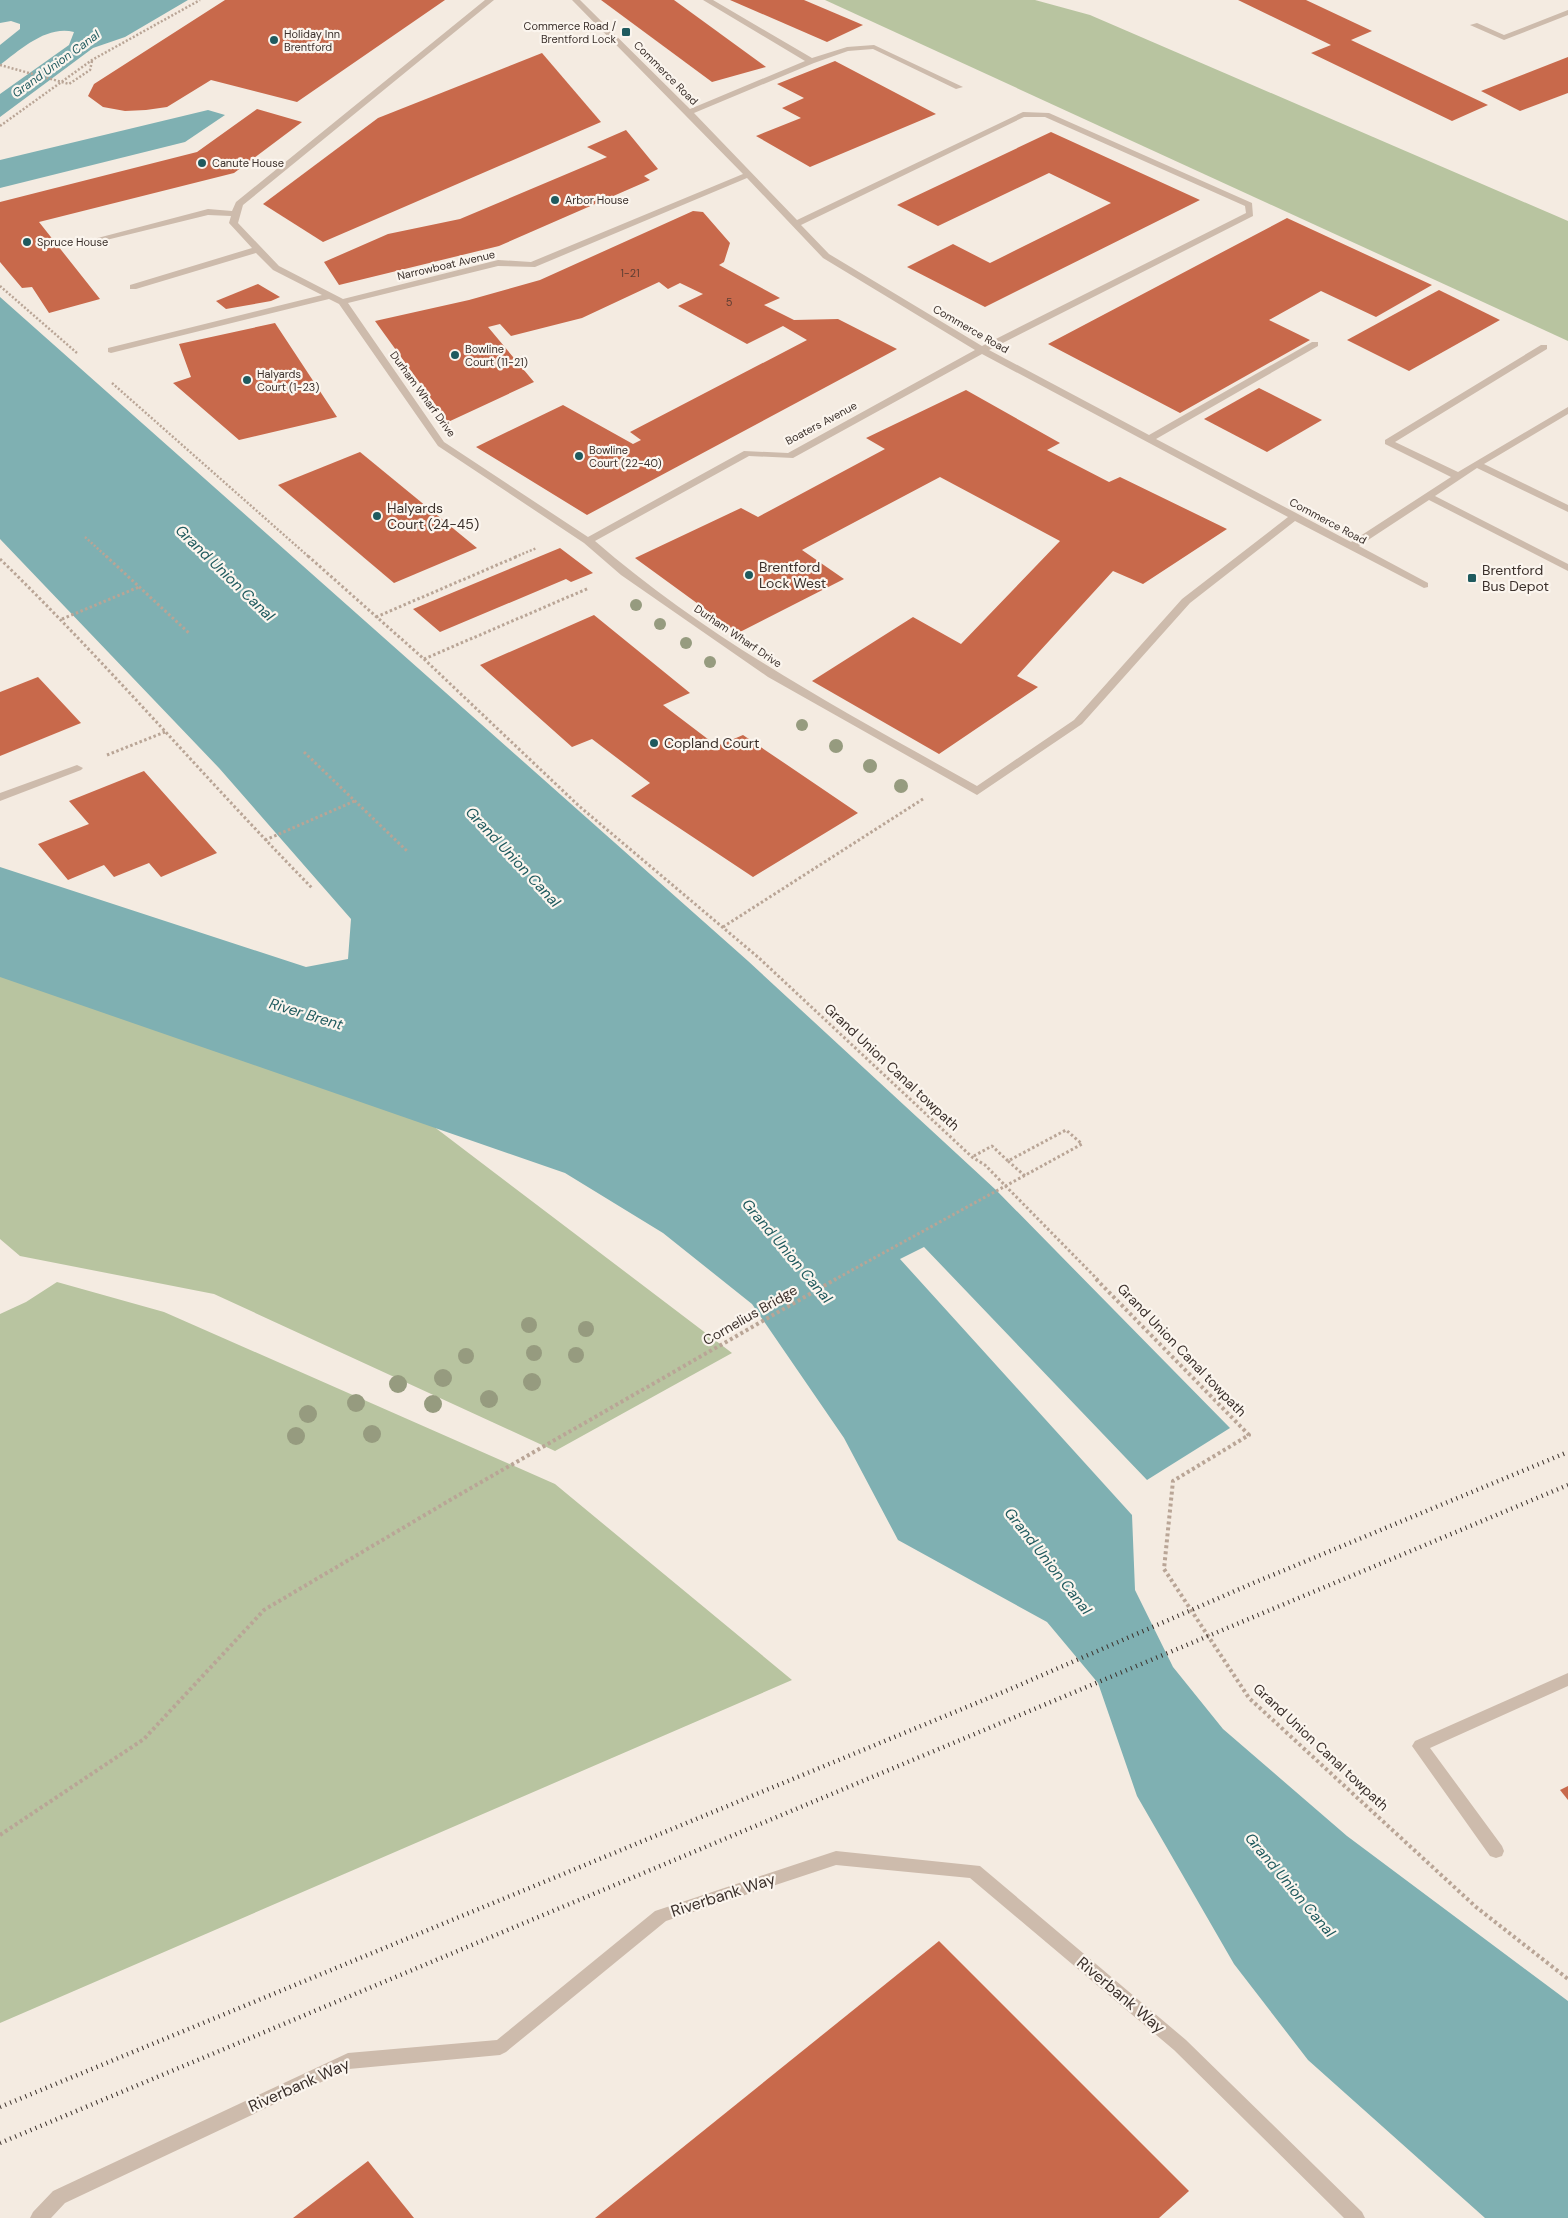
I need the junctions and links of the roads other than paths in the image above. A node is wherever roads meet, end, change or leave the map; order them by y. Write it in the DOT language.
graph roads {
  1 [pos="490,0"];
  2 [pos="576,0"];
  3 [pos="707,0"];
  4 [pos="1568,12"];
  5 [pos="1474,25"];
  6 [pos="811,61"];
  7 [pos="959,87"];
  8 [pos="689,112"];
  9 [pos="749,174"];
  10 [pos="236,214"];
  11 [pos="796,224"];
  12 [pos="94,240"];
  13 [pos="259,250"];
  14 [pos="133,287"];
  15 [pos="330,296"];
  16 [pos="342,302"];
  17 [pos="1316,344"];
  18 [pos="1544,347"];
  19 [pos="111,350"];
  20 [pos="982,350"];
  21 [pos="1568,410"];
  22 [pos="1149,438"];
  23 [pos="1477,464"];
  24 [pos="1458,476"];
  25 [pos="1428,496"];
  26 [pos="1568,509"];
  27 [pos="1295,516"];
  28 [pos="588,541"];
  29 [pos="1352,546"];
  30 [pos="1568,568"];
  31 [pos="1424,585"];
  32 [pos="77,768"];
  33 [pos="0,797"];
  34 [pos="1568,1679"];
  35 [pos="1496,1851"];
  36 [pos="39,2218"];
  37 [pos="1356,2218"];
  1 -- 10 [label="street"];
  2 -- 8 [label="street, Commerce Road"];
  3 -- 6 [label="street"];
  4 -- 5 [label="street"];
  6 -- 7 [label="street"];
  6 -- 8 [label="street"];
  8 -- 9 [label="street, Commerce Road"];
  9 -- 11 [label="street, Commerce Road"];
  9 -- 16 [label="street, Narrowboat Avenue"];
  10 -- 12 [label="street"];
  10 -- 13 [label="street, Durham Wharf Drive"];
  11 -- 20 [label="street, Commerce Road"];
  11 -- 20 [label="street, Boaters Avenue"];
  13 -- 14 [label="street"];
  13 -- 15 [label="street, Durham Wharf Drive"];
  15 -- 16 [label="street, Durham Wharf Drive"];
  15 -- 19 [label="street"];
  16 -- 28 [label="street, Durham Wharf Drive"];
  17 -- 22 [label="street"];
  18 -- 24 [label="street"];
  20 -- 22 [label="street, Commerce Road"];
  20 -- 28 [label="street, Boaters Avenue"];
  21 -- 23 [label="street"];
  22 -- 27 [label="street, Commerce Road"];
  23 -- 24 [label="street"];
  23 -- 26 [label="street"];
  24 -- 25 [label="street"];
  25 -- 29 [label="street"];
  25 -- 30 [label="street"];
  27 -- 28 [label="street, Durham Wharf Drive"];
  27 -- 29 [label="street, Commerce Road"];
  29 -- 31 [label="street, Commerce Road"];
  32 -- 33 [label="street"];
  34 -- 35 [label="street"];
  36 -- 37 [label="street, Riverbank Way"];
}
